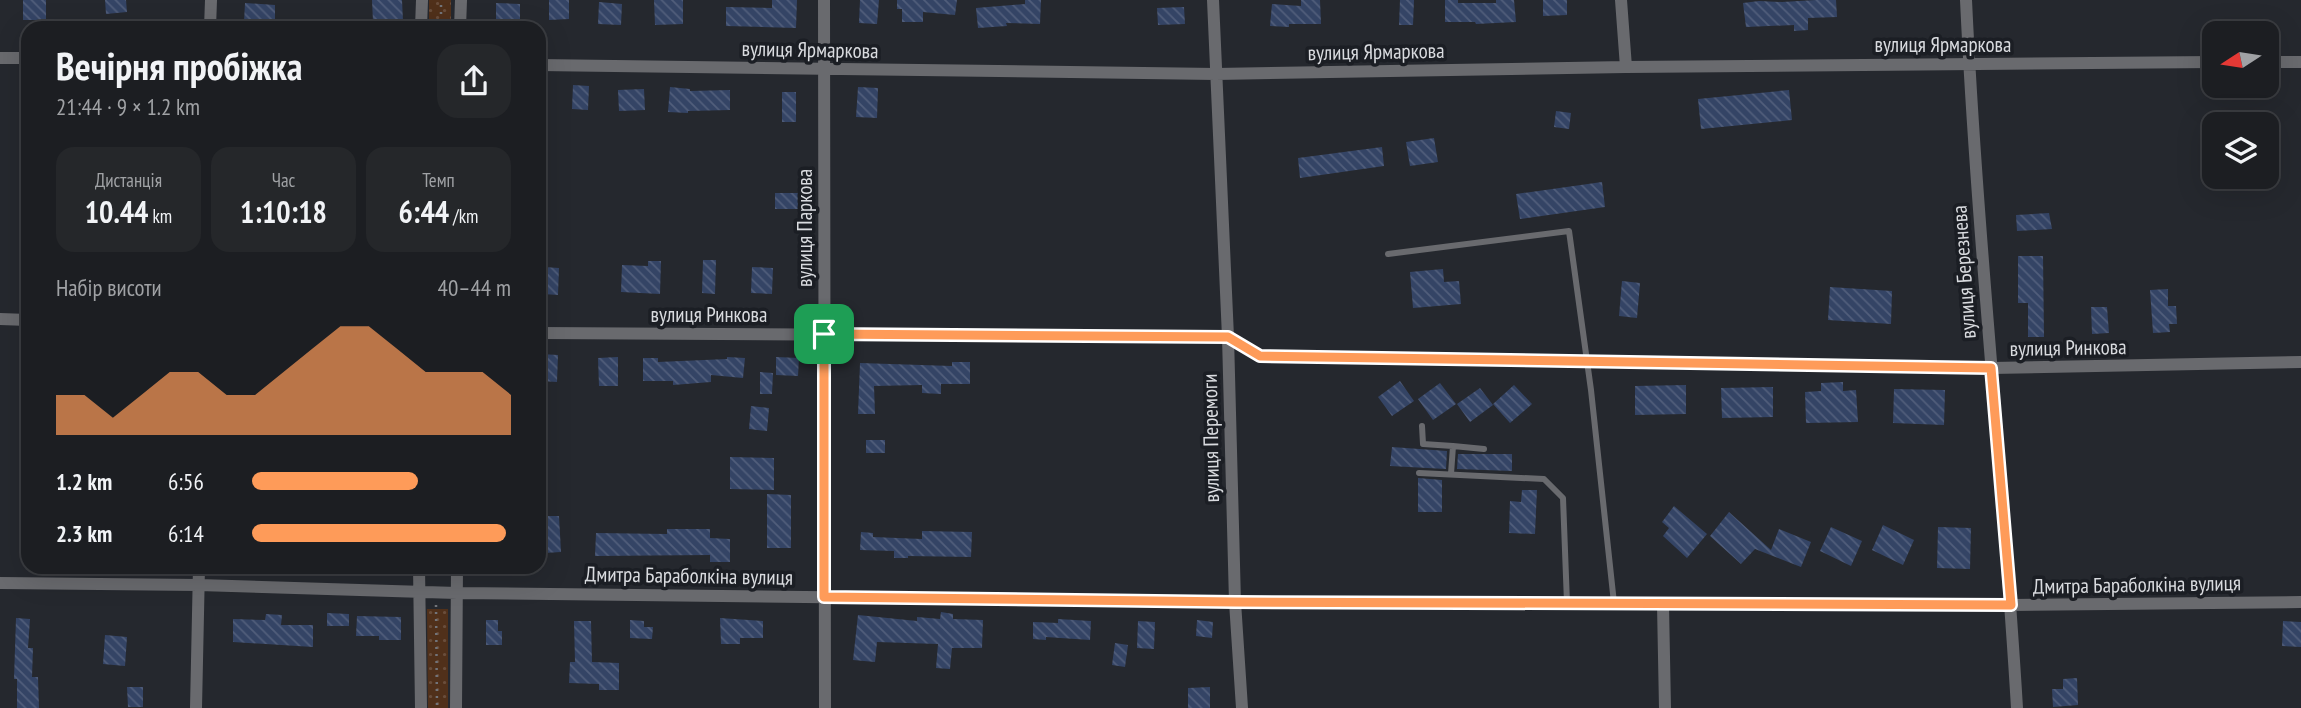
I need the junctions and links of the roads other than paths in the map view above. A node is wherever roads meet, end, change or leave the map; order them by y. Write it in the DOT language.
graph roads {
  1 [pos="211,0"];
  2 [pos="422,0"];
  3 [pos="461,0"];
  4 [pos="824,0"];
  5 [pos="1213,0"];
  6 [pos="1622,0"];
  7 [pos="1966,0"];
  8 [pos="210,21"];
  9 [pos="422,21"];
  10 [pos="460,21"];
  11 [pos="0,58"];
  12 [pos="21,58"];
  13 [pos="2202,62"];
  14 [pos="2279,62"];
  15 [pos="2301,62"];
  16 [pos="1969,64"];
  17 [pos="546,65"];
  18 [pos="1626,67"];
  19 [pos="824,70"];
  20 [pos="1216,74"];
  21 [pos="1388,254"];
  22 [pos="0,319"];
  23 [pos="21,320"];
  24 [pos="546,333"];
  25 [pos="824,334"];
  26 [pos="1228,337"];
  27 [pos="1587,362"];
  28 [pos="2301,362"];
  29 [pos="1991,368"];
  30 [pos="1422,426"];
  31 [pos="1453,446"];
  32 [pos="1484,449"];
  33 [pos="1419,473"];
  34 [pos="1451,474"];
  35 [pos="199,574"];
  36 [pos="419,574"];
  37 [pos="457,574"];
  38 [pos="0,583"];
  39 [pos="199,585"];
  40 [pos="419,591"];
  41 [pos="457,593"];
  42 [pos="824,597"];
  43 [pos="1235,602"];
  44 [pos="2301,602"];
  45 [pos="1567,605"];
  46 [pos="1614,605"];
  47 [pos="1663,605"];
  48 [pos="2011,605"];
  49 [pos="196,708"];
  50 [pos="421,708"];
  51 [pos="456,708"];
  52 [pos="825,708"];
  53 [pos="1242,708"];
  54 [pos="1665,708"];
  55 [pos="2017,708"];
  1 -- 8 [label="street"];
  2 -- 9 [label="street"];
  3 -- 10 [label="street"];
  4 -- 19 [label="street, вулиця Паркова"];
  5 -- 20 [label="street, вулиця Перемоги"];
  6 -- 18 [label="street"];
  7 -- 16 [label="street, вулиця Березнева"];
  11 -- 12 [label="street"];
  13 -- 16 [label="street, вулиця Ярмаркова"];
  14 -- 15 [label="street"];
  16 -- 18 [label="street, вулиця Ярмаркова"];
  16 -- 29 [label="street, вулиця Березнева"];
  17 -- 19 [label="street, вулиця Ярмаркова"];
  18 -- 20 [label="street, вулиця Ярмаркова"];
  19 -- 20 [label="street, вулиця Ярмаркова"];
  19 -- 25 [label="street, вулиця Паркова"];
  20 -- 26 [label="street, вулиця Перемоги"];
  21 -- 27 [label="lane"];
  22 -- 23 [label="street"];
  24 -- 25 [label="street, вулиця Ринкова"];
  25 -- 26 [label="street, вулиця Ринкова"];
  25 -- 42 [label="street, вулиця Паркова"];
  26 -- 27 [label="street, вулиця Ринкова"];
  26 -- 43 [label="street, вулиця Перемоги"];
  27 -- 29 [label="street, вулиця Ринкова"];
  27 -- 46 [label="lane"];
  28 -- 29 [label="street, вулиця Ринкова"];
  29 -- 48 [label="street, вулиця Березнева"];
  30 -- 31 [label="lane"];
  31 -- 32 [label="lane"];
  31 -- 34 [label="lane"];
  33 -- 34 [label="lane"];
  34 -- 45 [label="lane"];
  35 -- 39 [label="street"];
  36 -- 40 [label="street"];
  37 -- 41 [label="street"];
  38 -- 39 [label="street, Дмитра Бараболкіна вулиця"];
  39 -- 40 [label="street, Дмитра Бараболкіна вулиця"];
  39 -- 49 [label="street"];
  40 -- 41 [label="street, Дмитра Бараболкіна вулиця"];
  40 -- 50 [label="street"];
  41 -- 42 [label="street, Дмитра Бараболкіна вулиця"];
  41 -- 51 [label="street"];
  42 -- 43 [label="street, Дмитра Бараболкіна вулиця"];
  42 -- 52 [label="street, вулиця Паркова"];
  43 -- 45 [label="street, Дмитра Бараболкіна вулиця"];
  43 -- 53 [label="street, вулиця Перемоги"];
  44 -- 48 [label="street, Дмитра Бараболкіна вулиця"];
  45 -- 46 [label="street, Дмитра Бараболкіна вулиця"];
  46 -- 47 [label="street, Дмитра Бараболкіна вулиця"];
  47 -- 48 [label="street, Дмитра Бараболкіна вулиця"];
  47 -- 54 [label="street"];
  48 -- 55 [label="street, вулиця Березнева"];
}
